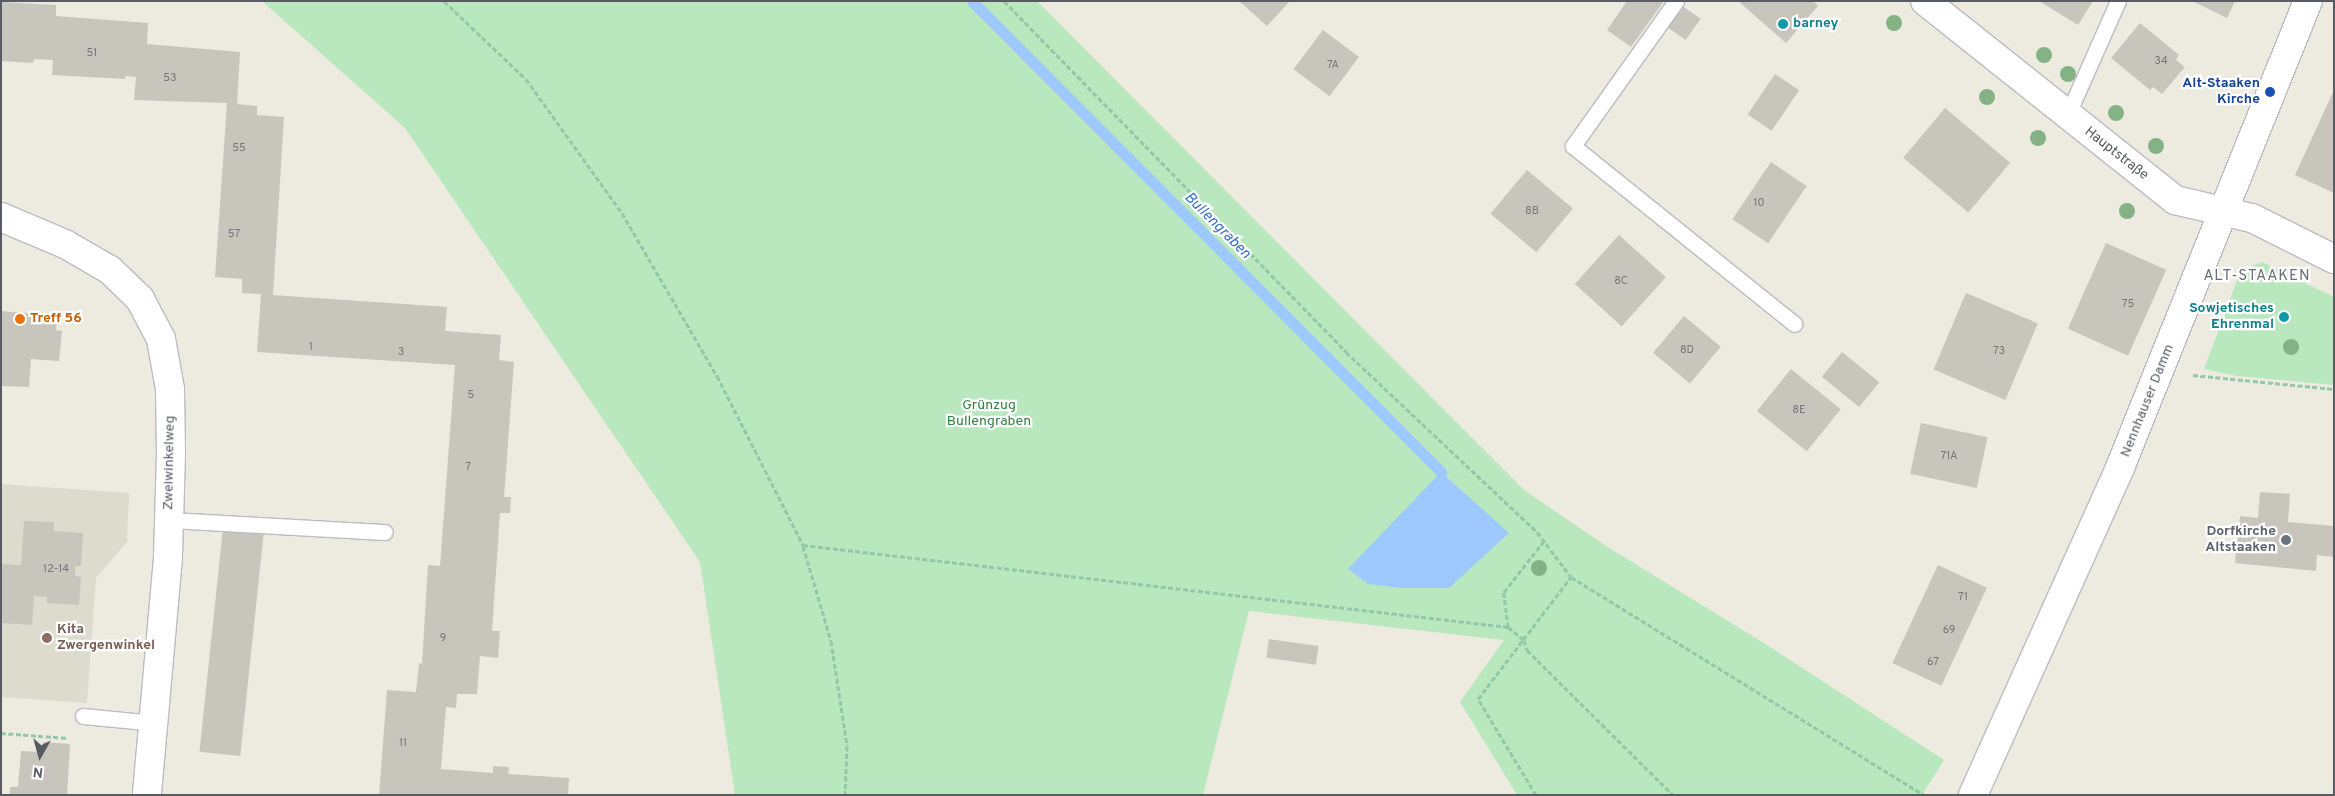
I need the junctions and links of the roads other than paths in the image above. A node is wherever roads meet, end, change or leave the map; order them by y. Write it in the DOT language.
graph roads {
  1 [pos="1676,1"];
  2 [pos="1924,1"];
  3 [pos="2118,1"];
  4 [pos="2308,1"];
  5 [pos="2067,116"];
  6 [pos="2224,210"];
  7 [pos="1,217"];
  8 [pos="2334,259"];
  9 [pos="1794,324"];
  10 [pos="169,520"];
  11 [pos="385,532"];
  12 [pos="83,716"];
  13 [pos="154,723"];
  14 [pos="147,795"];
  15 [pos="1973,795"];
  1 -- 9 [label="lane"];
  2 -- 5 [label="street, Hauptstraße"];
  3 -- 5 [label="lane"];
  4 -- 6 [label="street, Nennhauser Damm"];
  5 -- 6 [label="street, Hauptstraße"];
  6 -- 8 [label="street, Hauptstraße"];
  6 -- 15 [label="street, Nennhauser Damm"];
  7 -- 10 [label="street, Zweiwinkelweg"];
  10 -- 11 [label="lane"];
  10 -- 13 [label="street, Zweiwinkelweg"];
  12 -- 13 [label="lane"];
  13 -- 14 [label="street, Zweiwinkelweg"];
}
